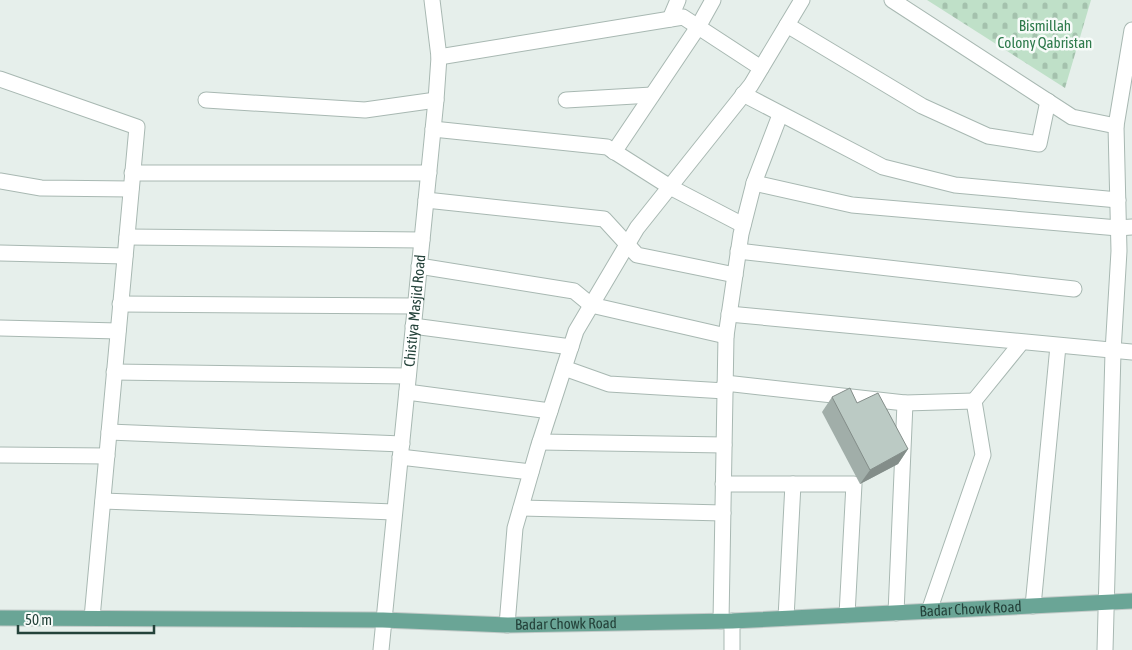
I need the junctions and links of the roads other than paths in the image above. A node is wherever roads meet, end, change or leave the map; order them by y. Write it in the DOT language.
graph roads {
  1 [pos="432,0"];
  2 [pos="678,0"];
  3 [pos="713,0"];
  4 [pos="802,0"];
  5 [pos="892,0"];
  6 [pos="670,19"];
  7 [pos="788,24"];
  8 [pos="698,27"];
  9 [pos="1132,30"];
  10 [pos="439,57"];
  11 [pos="761,68"];
  12 [pos="0,79"];
  13 [pos="744,94"];
  14 [pos="652,95"];
  15 [pos="206,100"];
  16 [pos="436,100"];
  17 [pos="566,100"];
  18 [pos="1048,101"];
  19 [pos="780,115"];
  20 [pos="1116,126"];
  21 [pos="433,130"];
  22 [pos="614,152"];
  23 [pos="132,173"];
  24 [pos="429,173"];
  25 [pos="0,181"];
  26 [pos="754,183"];
  27 [pos="670,186"];
  28 [pos="131,189"];
  29 [pos="426,200"];
  30 [pos="1118,200"];
  31 [pos="743,225"];
  32 [pos="1125,227"];
  33 [pos="127,237"];
  34 [pos="422,240"];
  35 [pos="627,245"];
  36 [pos="738,251"];
  37 [pos="0,253"];
  38 [pos="125,256"];
  39 [pos="420,266"];
  40 [pos="735,275"];
  41 [pos="1074,289"];
  42 [pos="120,304"];
  43 [pos="592,305"];
  44 [pos="416,306"];
  45 [pos="729,314"];
  46 [pos="414,326"];
  47 [pos="0,328"];
  48 [pos="118,331"];
  49 [pos="726,336"];
  50 [pos="1021,343"];
  51 [pos="1058,346"];
  52 [pos="571,347"];
  53 [pos="1113,352"];
  54 [pos="1132,352"];
  55 [pos="564,368"];
  56 [pos="114,372"];
  57 [pos="408,376"];
  58 [pos="725,387"];
  59 [pos="407,392"];
  60 [pos="974,401"];
  61 [pos="905,403"];
  62 [pos="550,411"];
  63 [pos="109,432"];
  64 [pos="540,442"];
  65 [pos="724,445"];
  66 [pos="401,451"];
  67 [pos="0,454"];
  68 [pos="107,456"];
  69 [pos="531,472"];
  70 [pos="724,484"];
  71 [pos="793,484"];
  72 [pos="102,501"];
  73 [pos="521,508"];
  74 [pos="394,512"];
  75 [pos="723,513"];
  76 [pos="1107,602"];
  77 [pos="1132,602"];
  78 [pos="1033,606"];
  79 [pos="929,611"];
  80 [pos="896,613"];
  81 [pos="847,615"];
  82 [pos="0,618"];
  83 [pos="92,618"];
  84 [pos="786,618"];
  85 [pos="383,620"];
  86 [pos="727,621"];
  87 [pos="507,625"];
  88 [pos="381,650"];
  89 [pos="732,650"];
  90 [pos="1105,650"];
  1 -- 10 [label="street, Chistiya Masjid Road"];
  2 -- 6 [label="street"];
  3 -- 8 [label="street"];
  4 -- 7 [label="street"];
  5 -- 18 [label="street"];
  6 -- 8 [label="street"];
  6 -- 10 [label="street"];
  7 -- 11 [label="street"];
  7 -- 18 [label="street"];
  8 -- 11 [label="street"];
  8 -- 14 [label="street"];
  9 -- 20 [label="street"];
  10 -- 16 [label="street, Chistiya Masjid Road"];
  11 -- 13 [label="street"];
  12 -- 23 [label="street"];
  13 -- 19 [label="street"];
  13 -- 27 [label="street"];
  14 -- 17 [label="street"];
  14 -- 22 [label="street"];
  15 -- 16 [label="street"];
  16 -- 21 [label="street, Chistiya Masjid Road"];
  18 -- 20 [label="street"];
  19 -- 26 [label="street"];
  19 -- 30 [label="street"];
  20 -- 30 [label="street"];
  21 -- 22 [label="street"];
  21 -- 24 [label="street, Chistiya Masjid Road"];
  22 -- 27 [label="street"];
  23 -- 24 [label="street"];
  23 -- 28 [label="street"];
  24 -- 29 [label="street, Chistiya Masjid Road"];
  25 -- 28 [label="street"];
  26 -- 31 [label="street"];
  26 -- 32 [label="street"];
  27 -- 31 [label="street"];
  27 -- 35 [label="street"];
  28 -- 33 [label="street"];
  29 -- 34 [label="street, Chistiya Masjid Road"];
  29 -- 35 [label="street"];
  30 -- 32 [label="street"];
  31 -- 36 [label="street"];
  32 -- 53 [label="street"];
  33 -- 34 [label="street"];
  33 -- 38 [label="street"];
  34 -- 39 [label="street, Chistiya Masjid Road"];
  35 -- 40 [label="street"];
  35 -- 43 [label="street"];
  36 -- 40 [label="street"];
  36 -- 41 [label="street"];
  37 -- 38 [label="street"];
  38 -- 42 [label="street"];
  39 -- 43 [label="street"];
  39 -- 44 [label="street, Chistiya Masjid Road"];
  40 -- 45 [label="street"];
  42 -- 44 [label="street"];
  42 -- 48 [label="street"];
  43 -- 49 [label="street"];
  43 -- 52 [label="street"];
  44 -- 46 [label="street, Chistiya Masjid Road"];
  45 -- 49 [label="street"];
  45 -- 50 [label="street"];
  46 -- 52 [label="street"];
  46 -- 57 [label="street, Chistiya Masjid Road"];
  47 -- 48 [label="street"];
  48 -- 56 [label="street"];
  49 -- 58 [label="street"];
  50 -- 51 [label="street"];
  50 -- 60 [label="street"];
  51 -- 53 [label="street"];
  51 -- 78 [label="street"];
  52 -- 55 [label="street"];
  53 -- 54 [label="street"];
  53 -- 76 [label="street"];
  55 -- 58 [label="street"];
  55 -- 62 [label="street"];
  56 -- 57 [label="street"];
  56 -- 63 [label="street"];
  57 -- 59 [label="street, Chistiya Masjid Road"];
  58 -- 61 [label="street"];
  58 -- 65 [label="street"];
  59 -- 62 [label="street"];
  59 -- 66 [label="street, Chistiya Masjid Road"];
  60 -- 61 [label="street"];
  60 -- 79 [label="street"];
  61 -- 80 [label="street"];
  62 -- 64 [label="street"];
  63 -- 66 [label="street"];
  63 -- 68 [label="street"];
  64 -- 65 [label="street"];
  64 -- 69 [label="street"];
  65 -- 70 [label="street"];
  66 -- 69 [label="street"];
  66 -- 74 [label="street, Chistiya Masjid Road"];
  67 -- 68 [label="street"];
  68 -- 72 [label="street"];
  69 -- 73 [label="street"];
  70 -- 71 [label="street"];
  70 -- 75 [label="street"];
  71 -- 81 [label="street"];
  71 -- 84 [label="street"];
  72 -- 74 [label="street"];
  72 -- 83 [label="street"];
  73 -- 75 [label="street"];
  73 -- 87 [label="street"];
  74 -- 85 [label="street, Chistiya Masjid Road"];
  75 -- 86 [label="street"];
  76 -- 77 [label="main road, Badar Chowk Road"];
  76 -- 78 [label="main road, Badar Chowk Road"];
  76 -- 90 [label="street"];
  78 -- 79 [label="main road, Badar Chowk Road"];
  79 -- 80 [label="main road, Badar Chowk Road"];
  80 -- 81 [label="main road, Badar Chowk Road"];
  81 -- 84 [label="main road, Badar Chowk Road"];
  82 -- 83 [label="main road, Badar Chowk Road"];
  83 -- 85 [label="main road, Badar Chowk Road"];
  84 -- 86 [label="main road, Badar Chowk Road"];
  85 -- 87 [label="main road, Badar Chowk Road"];
  85 -- 88 [label="street, Chistiya Masjid Road"];
  86 -- 87 [label="main road, Badar Chowk Road"];
  86 -- 89 [label="street"];
}
